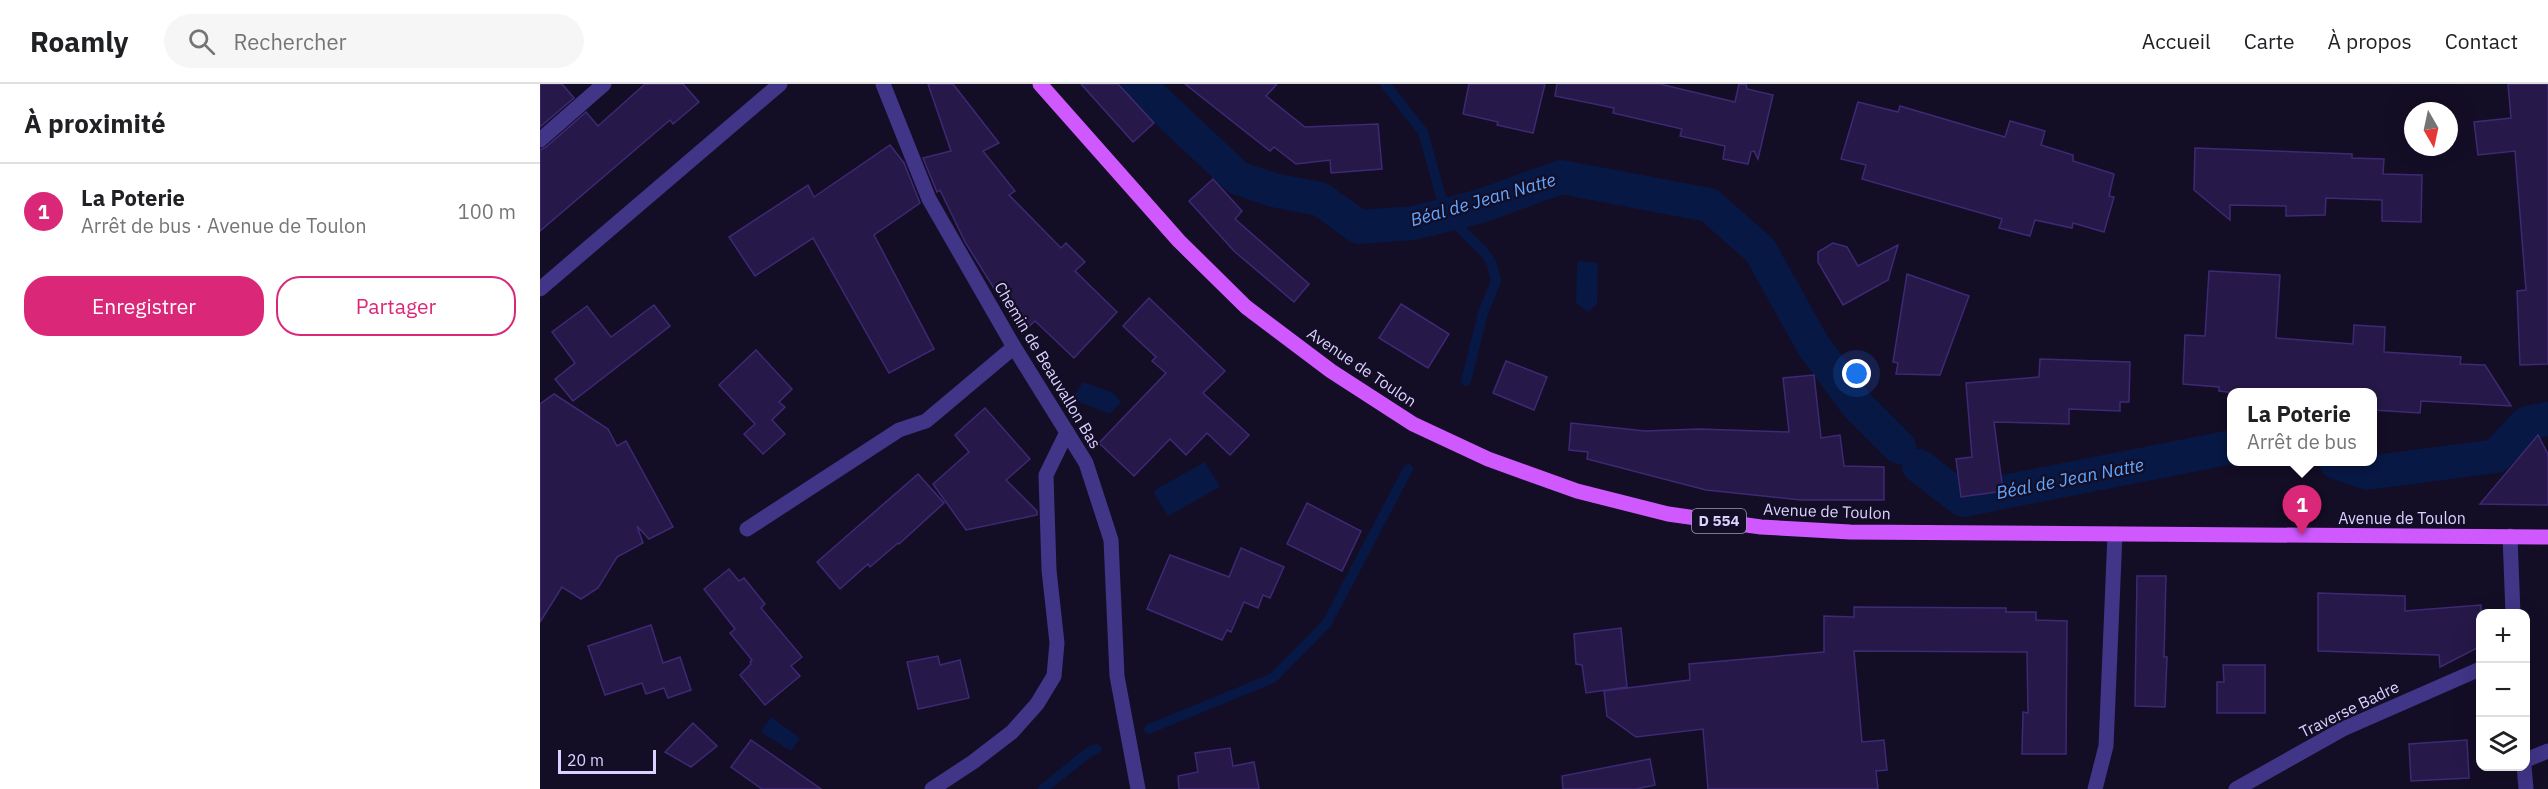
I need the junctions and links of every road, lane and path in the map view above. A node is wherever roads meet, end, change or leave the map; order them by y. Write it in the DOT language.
graph roads {
  1 [pos="604,84"];
  2 [pos="780,84"];
  3 [pos="883,84"];
  4 [pos="1040,84"];
  5 [pos="540,140"];
  6 [pos="540,289"];
  7 [pos="1014,347"];
  8 [pos="1067,432"];
  9 [pos="747,529"];
  10 [pos="2115,534"];
  11 [pos="2510,536"];
  12 [pos="2548,537"];
  13 [pos="2513,609"];
  14 [pos="2476,671"];
  15 [pos="2548,751"];
  16 [pos="2530,758"];
  17 [pos="2524,771"];
  18 [pos="932,789"];
  19 [pos="1138,789"];
  20 [pos="2095,789"];
  21 [pos="2236,789"];
  22 [pos="2526,789"];
  1 -- 5 [label="street"];
  2 -- 6 [label="street"];
  3 -- 7 [label="street, Chemin de Beauvallon Bas"];
  4 -- 10 [label="main road, Avenue de Toulon / D 554"];
  7 -- 8 [label="street, Chemin de Beauvallon Bas"];
  7 -- 9 [label="street"];
  8 -- 18 [label="street"];
  8 -- 19 [label="street, Chemin de Beauvallon Bas"];
  10 -- 11 [label="main road, Avenue de Toulon / D 554"];
  10 -- 20 [label="street"];
  11 -- 12 [label="main road, Avenue de Toulon / D 554"];
  11 -- 13 [label="street"];
  14 -- 21 [label="street, Traverse Badre"];
  15 -- 16 [label="street"];
  17 -- 22 [label="street"];
}
